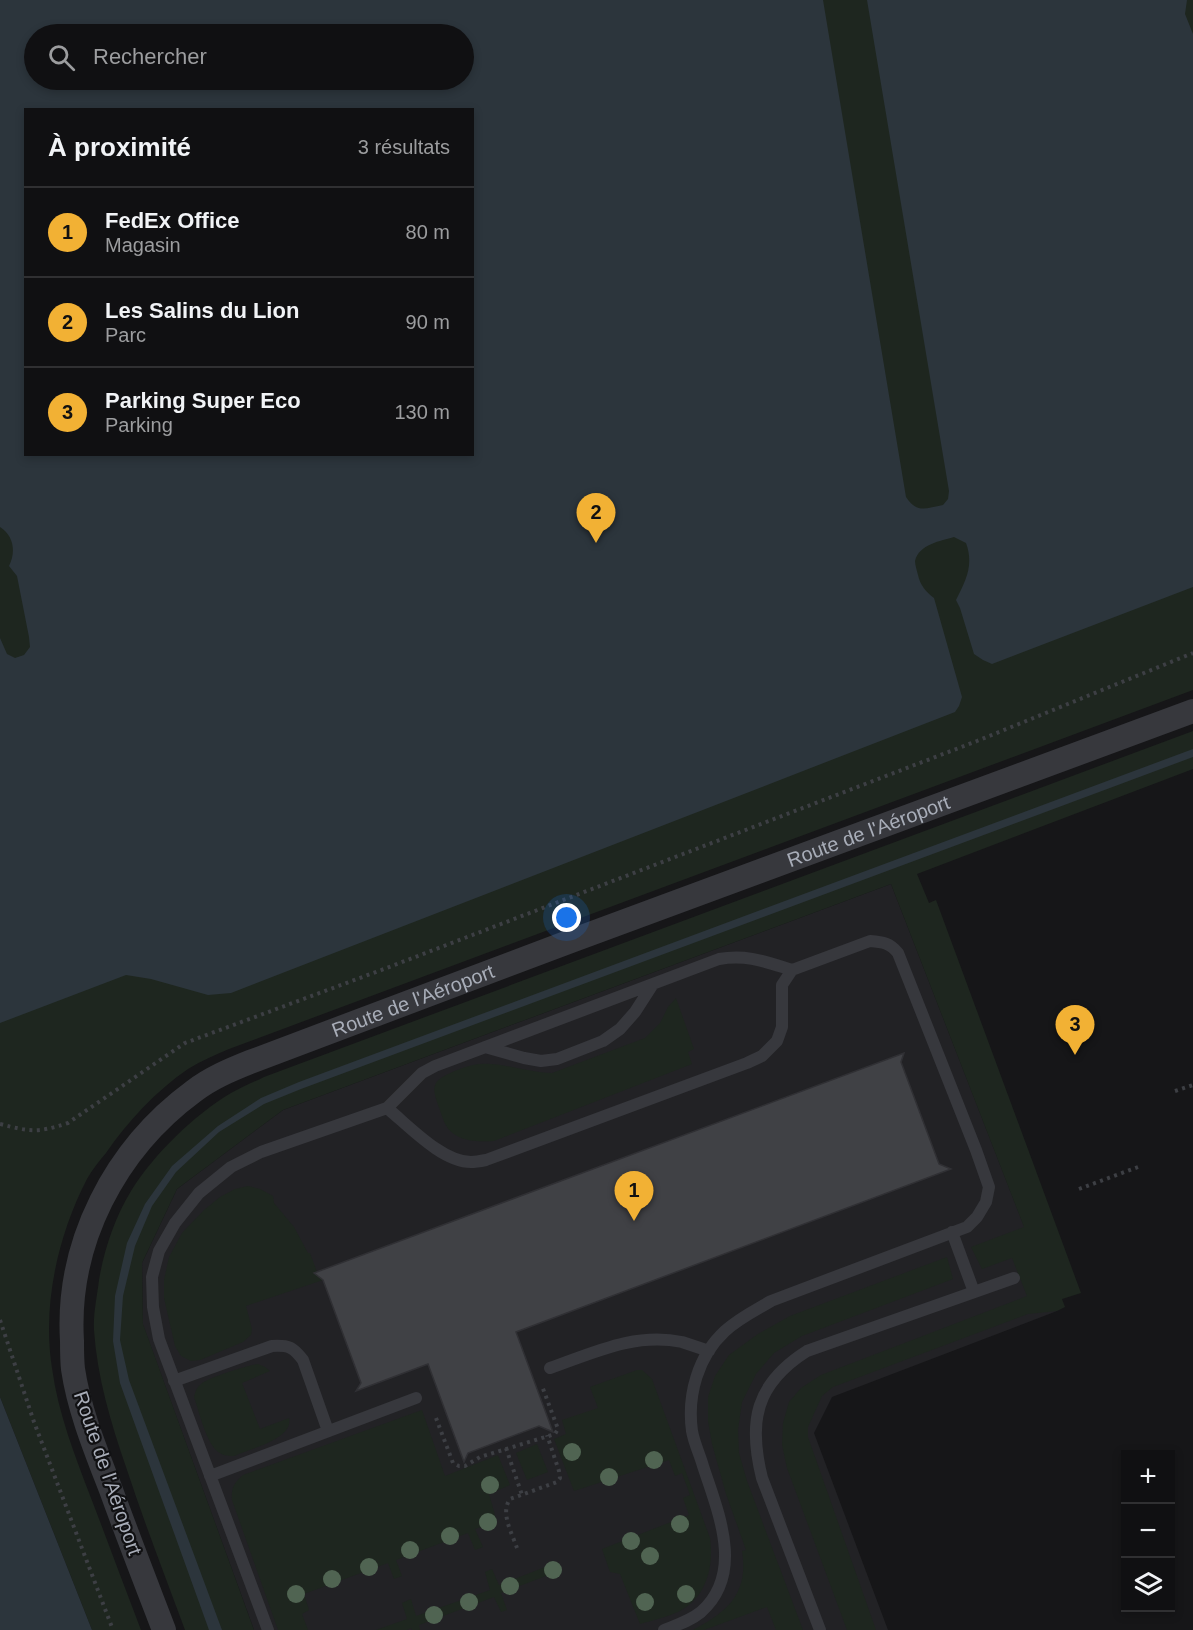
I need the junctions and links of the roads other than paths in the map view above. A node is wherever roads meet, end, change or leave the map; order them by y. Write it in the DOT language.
graph roads {
  1 [pos="1193,711"];
  2 [pos="792,970"];
  3 [pos="653,984"];
  4 [pos="485,1047"];
  5 [pos="387,1108"];
  6 [pos="952,1232"];
  7 [pos="1014,1278"];
  8 [pos="974,1292"];
  9 [pos="709,1351"];
  10 [pos="550,1368"];
  11 [pos="174,1381"];
  12 [pos="416,1398"];
  13 [pos="328,1431"];
  14 [pos="210,1476"];
  15 [pos="164,1630"];
  16 [pos="268,1630"];
  17 [pos="664,1630"];
  18 [pos="820,1630"];
  1 -- 15 [label="street, Route de l'Aéroport"];
  2 -- 3 [label="lane"];
  2 -- 5 [label="lane"];
  2 -- 6 [label="lane"];
  3 -- 4 [label="lane"];
  3 -- 4 [label="lane"];
  4 -- 5 [label="lane"];
  5 -- 11 [label="lane"];
  6 -- 8 [label="lane"];
  6 -- 9 [label="lane"];
  7 -- 8 [label="lane"];
  8 -- 18 [label="lane"];
  9 -- 10 [label="lane"];
  9 -- 17 [label="lane"];
  11 -- 13 [label="lane"];
  11 -- 14 [label="lane"];
  12 -- 13 [label="lane"];
  13 -- 14 [label="lane"];
  14 -- 16 [label="lane"];
}
